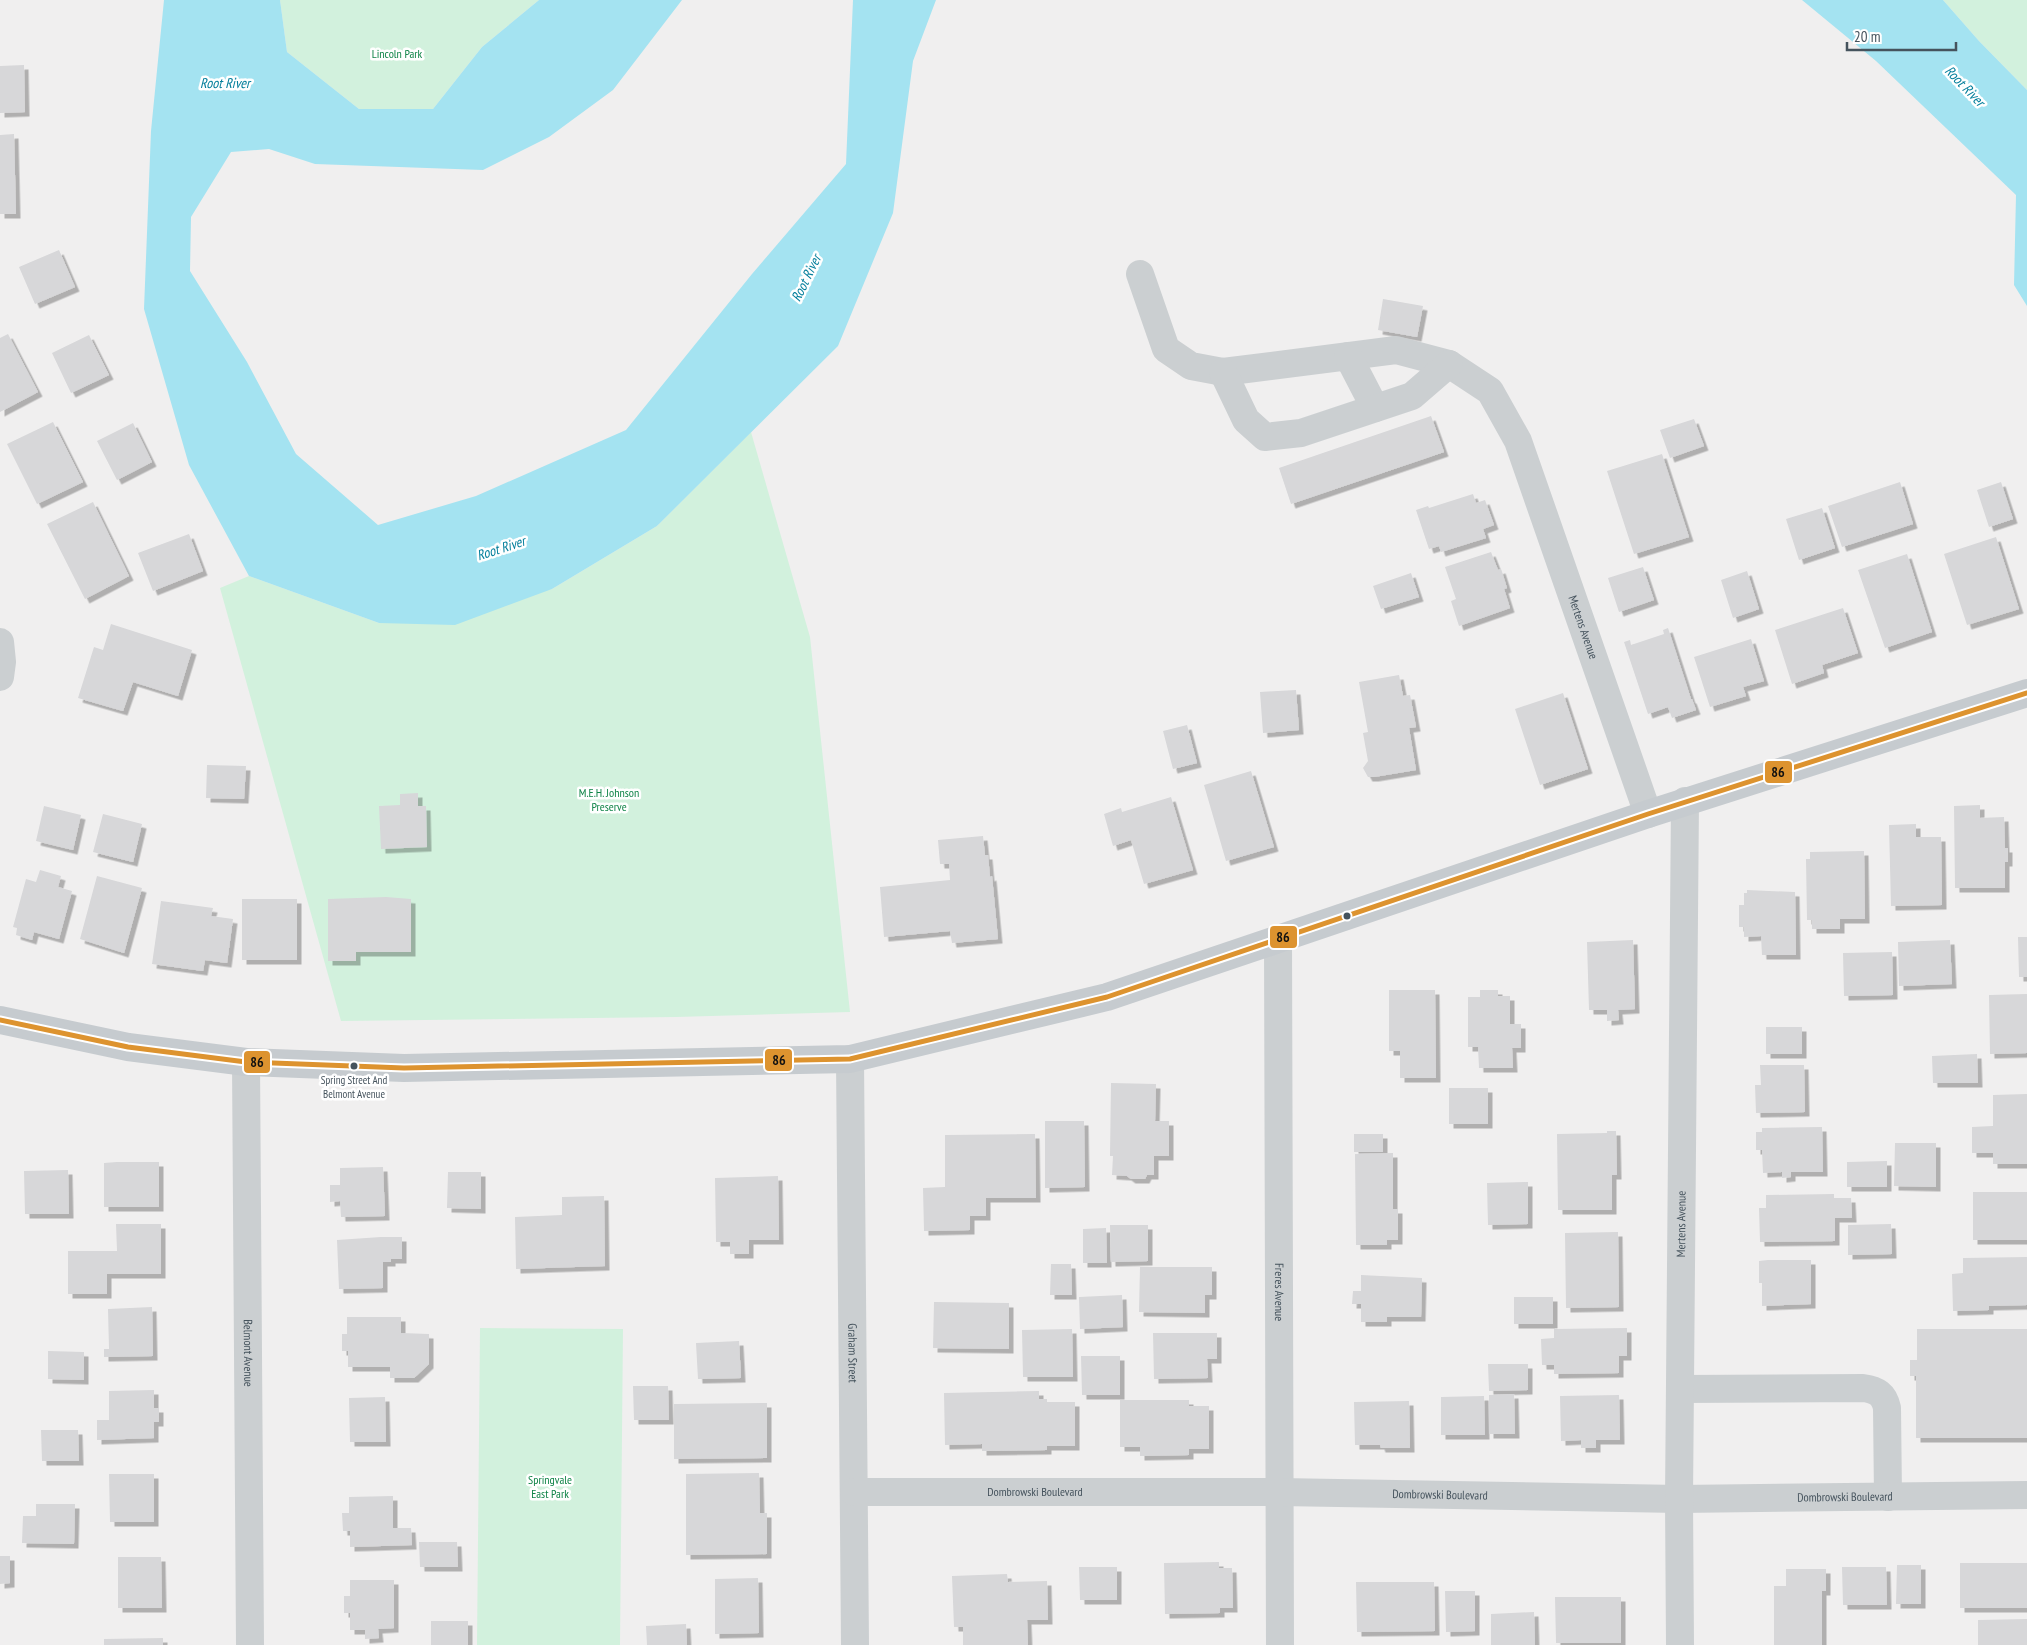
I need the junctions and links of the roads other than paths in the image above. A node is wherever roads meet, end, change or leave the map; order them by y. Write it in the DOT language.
graph roads {
  1 [pos="1140,274"];
  2 [pos="1348,356"];
  3 [pos="1448,364"];
  4 [pos="1223,372"];
  5 [pos="1375,408"];
  6 [pos="0,642"];
  7 [pos="0,677"];
  8 [pos="2027,693"];
  9 [pos="1685,801"];
  10 [pos="1648,814"];
  11 [pos="1278,940"];
  12 [pos="0,1020"];
  13 [pos="850,1059"];
  14 [pos="246,1062"];
  15 [pos="1680,1389"];
  16 [pos="854,1492"];
  17 [pos="1280,1492"];
  18 [pos="2027,1495"];
  19 [pos="1888,1497"];
  20 [pos="1679,1499"];
  21 [pos="250,1645"];
  22 [pos="855,1645"];
  23 [pos="1280,1645"];
  24 [pos="1680,1645"];
  1 -- 4 [label="street, Mertens Avenue"];
  2 -- 3 [label="street, Mertens Avenue"];
  2 -- 4 [label="street, Mertens Avenue"];
  2 -- 5 [label="street"];
  3 -- 5 [label="street"];
  3 -- 10 [label="street, Mertens Avenue"];
  4 -- 5 [label="street"];
  6 -- 7 [label="street"];
  8 -- 9 [label="main road"];
  9 -- 10 [label="main road"];
  9 -- 15 [label="street, Mertens Avenue"];
  10 -- 11 [label="main road"];
  11 -- 13 [label="main road"];
  11 -- 17 [label="street, Freres Avenue"];
  12 -- 14 [label="main road"];
  13 -- 14 [label="main road"];
  13 -- 16 [label="street, Graham Street"];
  14 -- 21 [label="street, Belmont Avenue"];
  15 -- 19 [label="street"];
  15 -- 20 [label="street, Mertens Avenue"];
  16 -- 17 [label="street, Dombrowski Boulevard"];
  16 -- 22 [label="street, Graham Street"];
  17 -- 20 [label="street, Dombrowski Boulevard"];
  17 -- 23 [label="street, Freres Avenue"];
  18 -- 19 [label="street, Dombrowski Boulevard"];
  19 -- 20 [label="street, Dombrowski Boulevard"];
  20 -- 24 [label="street, Mertens Avenue"];
}
